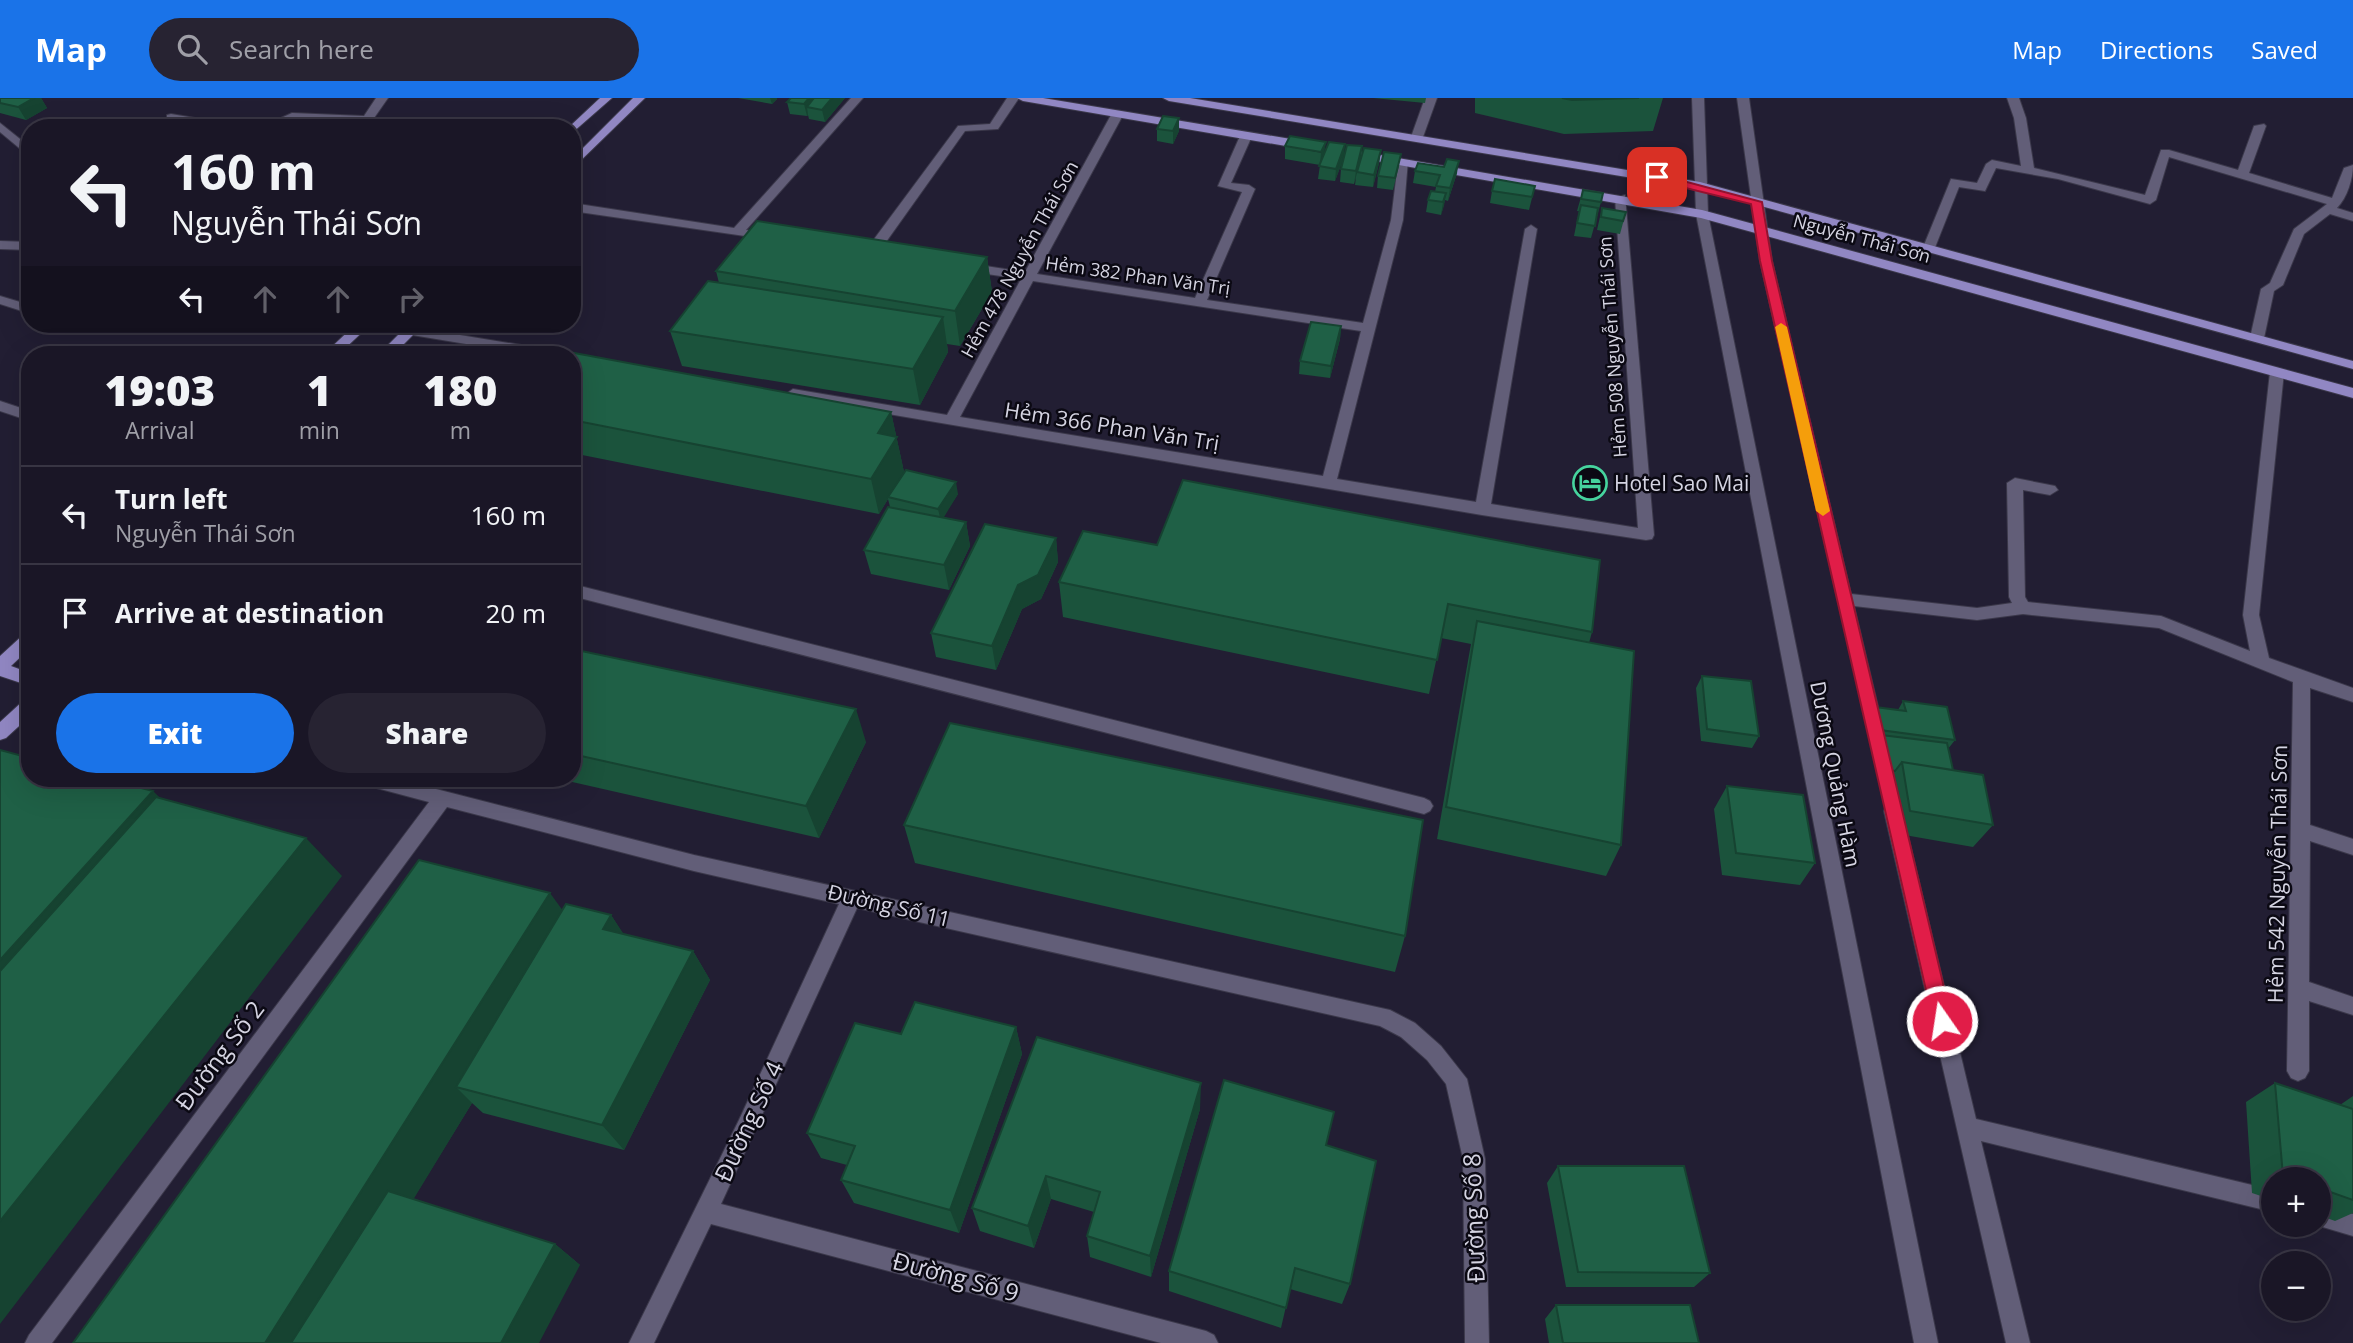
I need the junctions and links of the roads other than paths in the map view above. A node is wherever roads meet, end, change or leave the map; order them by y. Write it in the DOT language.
graph roads {
  1 [pos="382,98"];
  2 [pos="606,98"];
  3 [pos="639,98"];
  4 [pos="857,98"];
  5 [pos="1013,98"];
  6 [pos="1023,98"];
  7 [pos="1169,98"];
  8 [pos="1431,98"];
  9 [pos="1698,98"];
  10 [pos="1743,98"];
  11 [pos="2013,98"];
  12 [pos="1117,114"];
  13 [pos="171,117"];
  14 [pos="183,119"];
  15 [pos="285,119"];
  16 [pos="319,119"];
  17 [pos="368,119"];
  18 [pos="581,121"];
  19 [pos="0,125"];
  20 [pos="2260,126"];
  21 [pos="1246,136"];
  22 [pos="1417,137"];
  23 [pos="21,145"];
  24 [pos="581,157"];
  25 [pos="1404,163"];
  26 [pos="2353,169"];
  27 [pos="2028,170"];
  28 [pos="2243,174"];
  29 [pos="1700,186"];
  30 [pos="1621,198"];
  31 [pos="1756,202"];
  32 [pos="2332,206"];
  33 [pos="581,208"];
  34 [pos="1702,214"];
  35 [pos="2353,217"];
  36 [pos="1531,229"];
  37 [pos="1760,229"];
  38 [pos="737,232"];
  39 [pos="777,238"];
  40 [pos="21,244"];
  41 [pos="0,245"];
  42 [pos="1928,250"];
  43 [pos="871,253"];
  44 [pos="950,265"];
  45 [pos="1029,277"];
  46 [pos="0,300"];
  47 [pos="1200,301"];
  48 [pos="21,307"];
  49 [pos="1367,328"];
  50 [pos="354,333"];
  51 [pos="408,333"];
  52 [pos="445,333"];
  53 [pos="2257,338"];
  54 [pos="340,346"];
  55 [pos="394,346"];
  56 [pos="512,346"];
  57 [pos="2353,365"];
  58 [pos="2277,372"];
  59 [pos="776,391"];
  60 [pos="2353,393"];
  61 [pos="0,406"];
  62 [pos="21,412"];
  63 [pos="951,421"];
  64 [pos="1329,482"];
  65 [pos="2050,490"];
  66 [pos="1482,510"];
  67 [pos="1646,535"];
  68 [pos="581,592"];
  69 [pos="1844,599"];
  70 [pos="2023,608"];
  71 [pos="21,647"];
  72 [pos="2261,662"];
  73 [pos="0,668"];
  74 [pos="21,676"];
  75 [pos="2302,678"];
  76 [pos="2353,695"];
  77 [pos="21,713"];
  78 [pos="0,733"];
  79 [pos="1879,748"];
  80 [pos="398,787"];
  81 [pos="1888,789"];
  82 [pos="442,799"];
  83 [pos="1424,806"];
  84 [pos="2300,830"];
  85 [pos="2353,848"];
  86 [pos="852,897"];
  87 [pos="2298,988"];
  88 [pos="2353,1006"];
  89 [pos="1408,1030"];
  90 [pos="2298,1070"];
  91 [pos="1967,1127"];
  92 [pos="2261,1198"];
  93 [pos="706,1211"];
  94 [pos="2331,1218"];
  95 [pos="2353,1224"];
  96 [pos="37,1343"];
  97 [pos="641,1343"];
  98 [pos="1206,1343"];
  99 [pos="1477,1343"];
  100 [pos="1926,1343"];
  101 [pos="2018,1343"];
  1 -- 17 [label="street"];
  2 -- 18 [label="main road"];
  3 -- 24 [label="main road"];
  4 -- 38 [label="street"];
  5 -- 43 [label="street"];
  6 -- 12 [label="main road, Nguyễn Thái Sơn"];
  7 -- 22 [label="main road, Nguyễn Thái Sơn"];
  8 -- 22 [label="street"];
  9 -- 29 [label="street"];
  10 -- 31 [label="street"];
  11 -- 27 [label="street"];
  12 -- 21 [label="main road, Nguyễn Thái Sơn"];
  12 -- 45 [label="street, Hẻm 478 Nguyễn Thái Sơn"];
  13 -- 14 [label="street"];
  15 -- 16 [label="street"];
  19 -- 23 [label="street"];
  20 -- 28 [label="street"];
  21 -- 25 [label="main road, Nguyễn Thái Sơn"];
  21 -- 47 [label="street"];
  22 -- 29 [label="main road, Nguyễn Thái Sơn"];
  25 -- 30 [label="main road, Nguyễn Thái Sơn"];
  25 -- 49 [label="street"];
  26 -- 32 [label="street"];
  27 -- 28 [label="street"];
  27 -- 42 [label="street"];
  28 -- 32 [label="street"];
  29 -- 31 [label="main road, Nguyễn Thái Sơn"];
  29 -- 34 [label="street, Dương Quảng Hàm"];
  30 -- 34 [label="main road, Nguyễn Thái Sơn"];
  30 -- 67 [label="street, Hẻm 508 Nguyễn Thái Sơn"];
  31 -- 37 [label="street, Dương Quảng Hàm"];
  31 -- 42 [label="main road, Nguyễn Thái Sơn"];
  32 -- 35 [label="street"];
  32 -- 53 [label="street"];
  33 -- 38 [label="street"];
  34 -- 37 [label="main road, Nguyễn Thái Sơn"];
  34 -- 100 [label="street, Dương Quảng Hàm"];
  36 -- 66 [label="street"];
  37 -- 58 [label="main road, Nguyễn Thái Sơn"];
  37 -- 69 [label="street, Dương Quảng Hàm"];
  38 -- 39 [label="street"];
  40 -- 41 [label="street"];
  42 -- 53 [label="main road, Nguyễn Thái Sơn"];
  44 -- 45 [label="street, Hẻm 382 Phan Văn Trị"];
  45 -- 47 [label="street, Hẻm 382 Phan Văn Trị"];
  45 -- 63 [label="street, Hẻm 478 Nguyễn Thái Sơn"];
  46 -- 48 [label="street"];
  47 -- 49 [label="street, Hẻm 382 Phan Văn Trị"];
  49 -- 64 [label="street"];
  50 -- 54 [label="main road"];
  51 -- 55 [label="main road"];
  52 -- 56 [label="street"];
  53 -- 57 [label="main road, Nguyễn Thái Sơn"];
  58 -- 60 [label="main road, Nguyễn Thái Sơn"];
  58 -- 72 [label="street"];
  59 -- 63 [label="street, Hẻm 366 Phan Văn Trị"];
  61 -- 62 [label="street"];
  63 -- 64 [label="street, Hẻm 366 Phan Văn Trị"];
  64 -- 66 [label="street, Hẻm 366 Phan Văn Trị"];
  65 -- 70 [label="street"];
  66 -- 67 [label="street, Hẻm 366 Phan Văn Trị"];
  68 -- 83 [label="street"];
  69 -- 70 [label="street"];
  69 -- 79 [label="street, Dương Quảng Hàm"];
  70 -- 72 [label="street"];
  71 -- 73 [label="main road"];
  72 -- 75 [label="street"];
  73 -- 74 [label="main road"];
  75 -- 76 [label="street"];
  75 -- 84 [label="street, Hẻm 542 Nguyễn Thái Sơn"];
  77 -- 78 [label="main road"];
  80 -- 82 [label="street, Đường Số 11"];
  81 -- 91 [label="street"];
  82 -- 86 [label="street, Đường Số 11"];
  82 -- 96 [label="street, Đường Số 2"];
  84 -- 85 [label="street"];
  84 -- 87 [label="street, Hẻm 542 Nguyễn Thái Sơn"];
  86 -- 89 [label="street, Đường Số 11"];
  86 -- 93 [label="street, Đường Số 4"];
  87 -- 88 [label="street"];
  87 -- 90 [label="street, Hẻm 542 Nguyễn Thái Sơn"];
  89 -- 99 [label="street, Đường Số 8"];
  91 -- 92 [label="street"];
  91 -- 101 [label="street"];
  93 -- 97 [label="street, Đường Số 4"];
  93 -- 98 [label="street, Đường Số 9"];
  94 -- 95 [label="street"];
}
